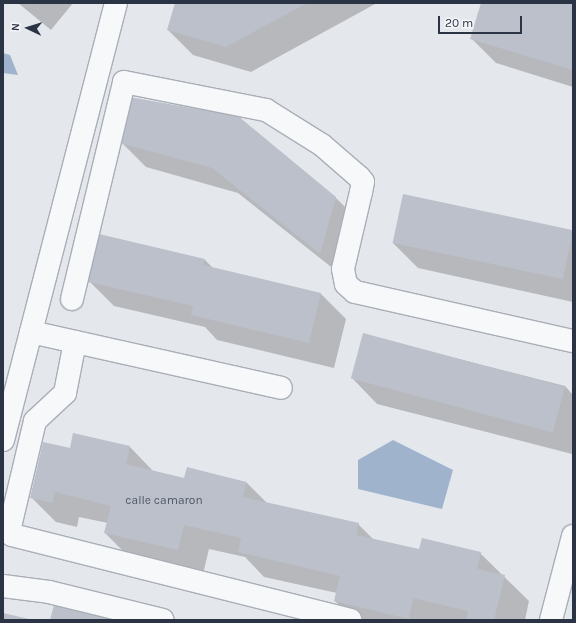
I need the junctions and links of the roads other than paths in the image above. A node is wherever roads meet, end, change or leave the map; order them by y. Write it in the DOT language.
graph roads {
  1 [pos="116,3"];
  2 [pos="69,183"];
  3 [pos="98,189"];
  4 [pos="72,299"];
  5 [pos="31,332"];
  6 [pos="573,340"];
  7 [pos="75,342"];
  8 [pos="281,388"];
  9 [pos="3,440"];
  10 [pos="573,536"];
  11 [pos="3,586"];
  12 [pos="162,620"];
  13 [pos="352,620"];
  14 [pos="552,620"];
  1 -- 2 [label="street"];
  2 -- 3 [label="street"];
  2 -- 5 [label="street"];
  3 -- 4 [label="street"];
  3 -- 6 [label="street"];
  5 -- 7 [label="street"];
  5 -- 9 [label="street"];
  7 -- 8 [label="street"];
  7 -- 13 [label="street"];
  10 -- 14 [label="street"];
  11 -- 12 [label="street"];
}
